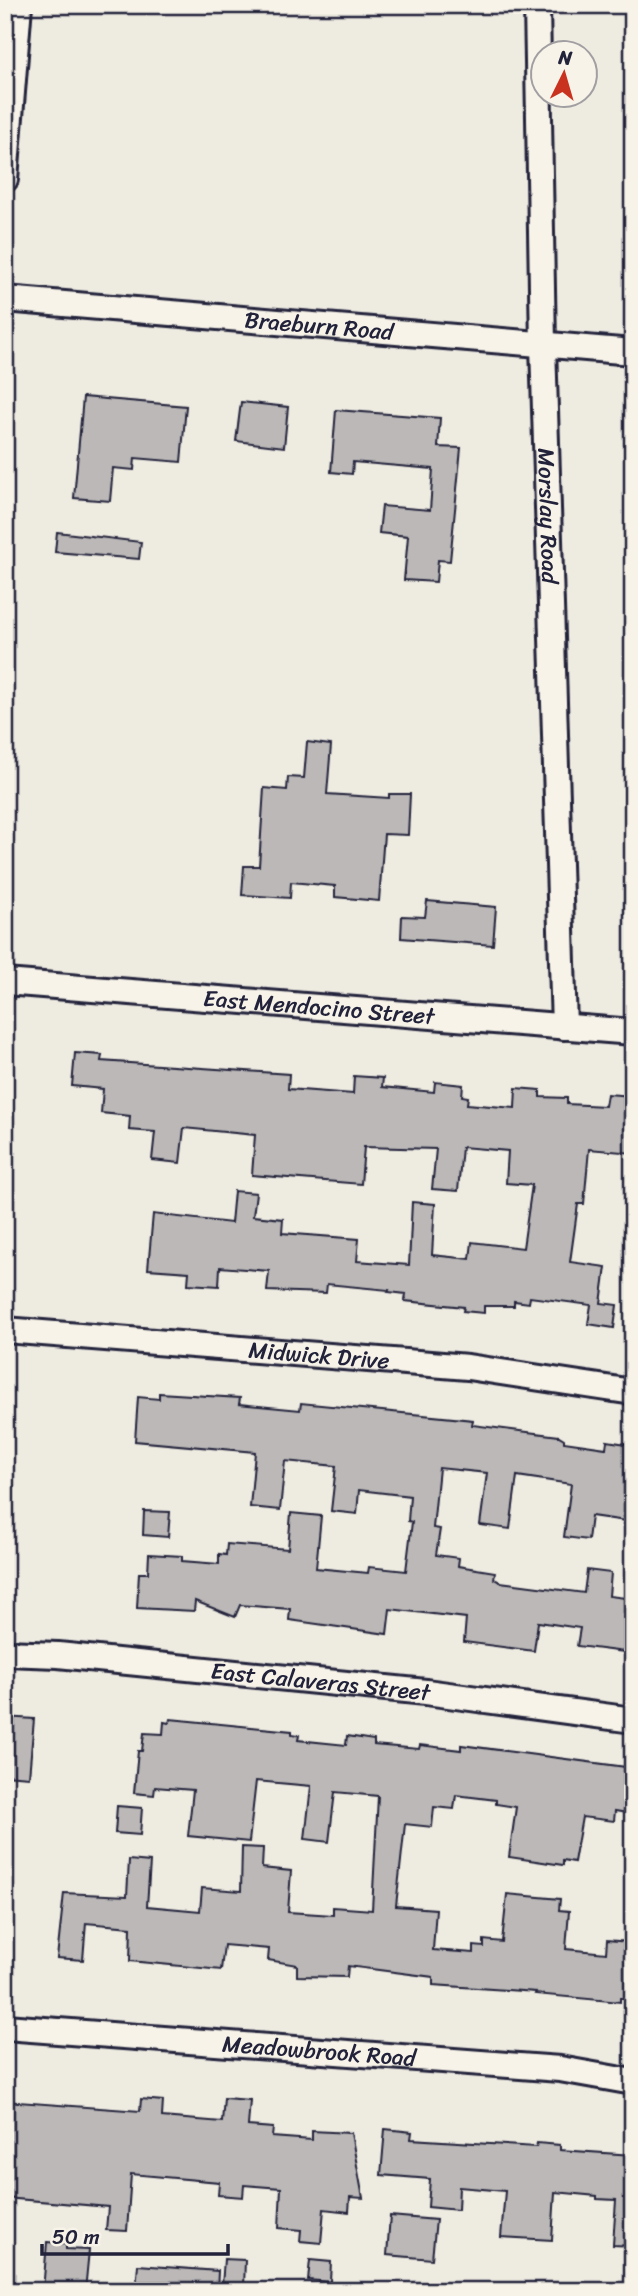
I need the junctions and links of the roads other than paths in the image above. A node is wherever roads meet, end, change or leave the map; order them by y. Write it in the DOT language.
graph roads {
  1 [pos="19,5"];
  2 [pos="537,5"];
  3 [pos="5,179"];
  4 [pos="5,299"];
  5 [pos="543,345"];
  6 [pos="633,352"];
  7 [pos="5,982"];
  8 [pos="564,1027"];
  9 [pos="633,1032"];
  10 [pos="5,1330"];
  11 [pos="633,1392"];
  12 [pos="5,1653"];
  13 [pos="633,1720"];
  14 [pos="5,2027"];
  15 [pos="633,2082"];
  1 -- 3 [label="street"];
  2 -- 5 [label="street, Morslay Road"];
  4 -- 5 [label="street, Braeburn Road"];
  5 -- 6 [label="street, Braeburn Road"];
  5 -- 8 [label="street, Morslay Road"];
  7 -- 8 [label="street, East Mendocino Street"];
  8 -- 9 [label="street, East Mendocino Street"];
  10 -- 11 [label="street, Midwick Drive"];
  12 -- 13 [label="street, East Calaveras Street"];
  14 -- 15 [label="street, Meadowbrook Road"];
}
